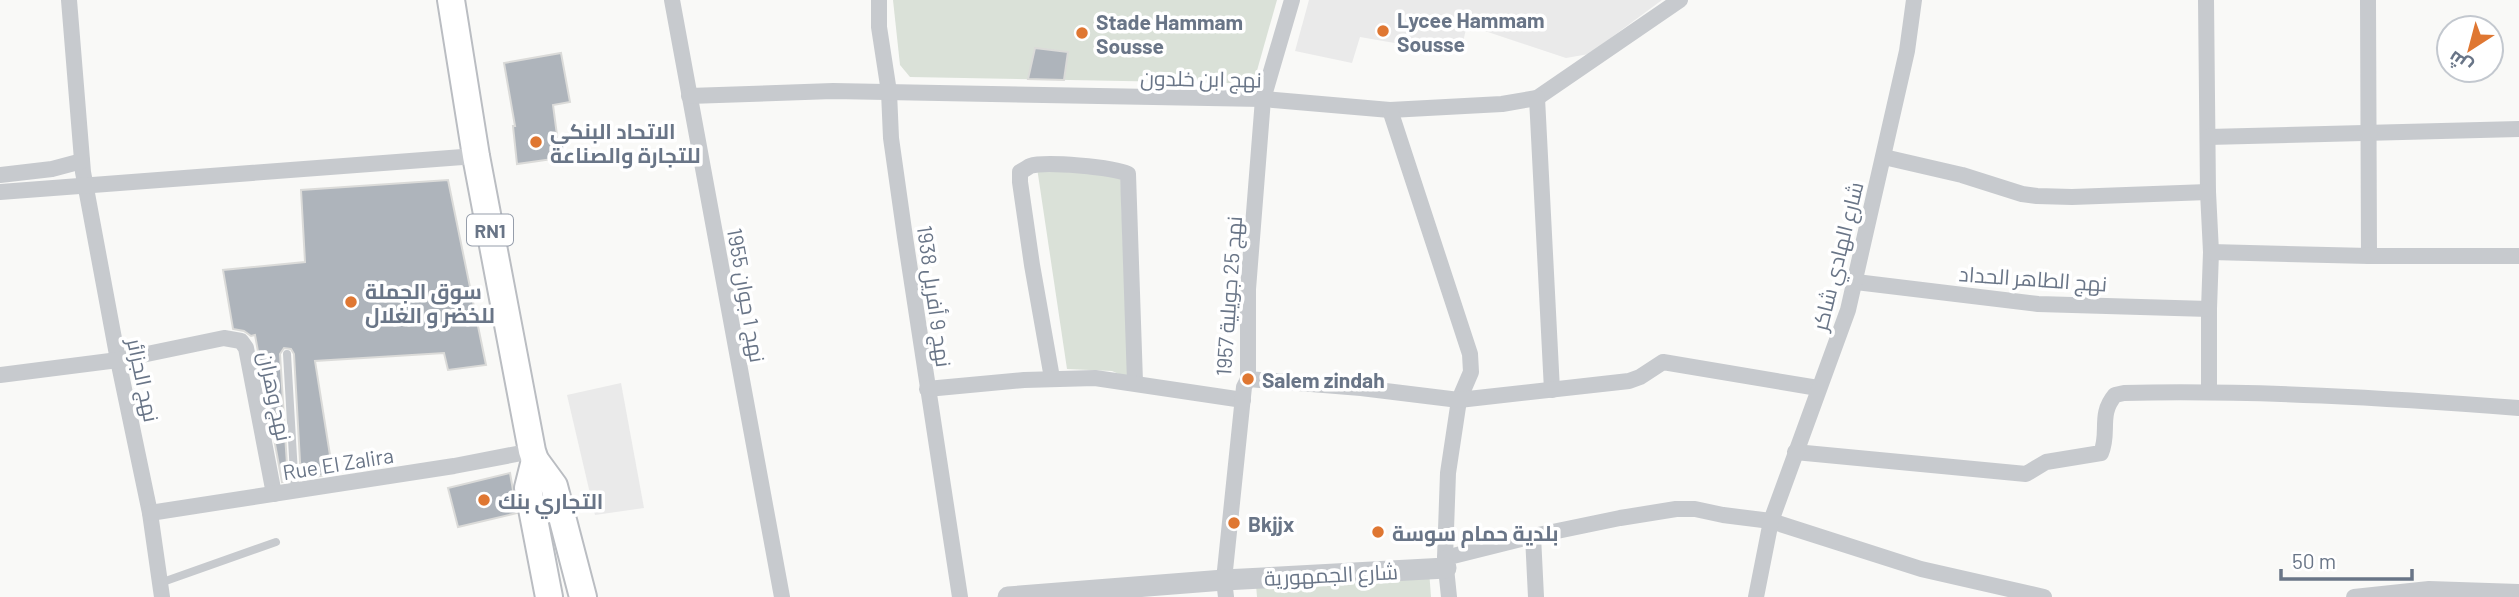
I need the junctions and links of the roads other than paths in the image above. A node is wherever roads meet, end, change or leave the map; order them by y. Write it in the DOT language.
graph roads {
  1 [pos="69,0"];
  2 [pos="451,0"];
  3 [pos="672,0"];
  4 [pos="879,0"];
  5 [pos="1292,0"];
  6 [pos="1679,0"];
  7 [pos="1914,0"];
  8 [pos="2206,0"];
  9 [pos="2368,0"];
  10 [pos="889,92"];
  11 [pos="689,96"];
  12 [pos="1263,99"];
  13 [pos="1537,99"];
  14 [pos="1390,110"];
  15 [pos="2519,129"];
  16 [pos="2369,133"];
  17 [pos="2208,137"];
  18 [pos="476,156"];
  19 [pos="1884,157"];
  20 [pos="84,173"];
  21 [pos="0,175"];
  22 [pos="0,192"];
  23 [pos="2208,192"];
  24 [pos="2211,252"];
  25 [pos="2369,256"];
  26 [pos="2519,256"];
  27 [pos="1856,282"];
  28 [pos="2208,309"];
  29 [pos="287,354"];
  30 [pos="118,360"];
  31 [pos="0,375"];
  32 [pos="1052,378"];
  33 [pos="1248,379"];
  34 [pos="1135,382"];
  35 [pos="1818,388"];
  36 [pos="927,390"];
  37 [pos="1552,390"];
  38 [pos="2209,391"];
  39 [pos="1243,400"];
  40 [pos="1459,400"];
  41 [pos="2519,408"];
  42 [pos="1795,452"];
  43 [pos="533,455"];
  44 [pos="295,491"];
  45 [pos="274,494"];
  46 [pos="150,513"];
  47 [pos="1771,521"];
  48 [pos="1533,536"];
  49 [pos="276,542"];
  50 [pos="1446,563"];
  51 [pos="1225,588"];
  52 [pos="161,590"];
  53 [pos="2519,592"];
  54 [pos="549,597"];
  55 [pos="583,597"];
  56 [pos="782,597"];
  57 [pos="960,597"];
  58 [pos="1007,597"];
  59 [pos="1448,597"];
  60 [pos="1535,597"];
  61 [pos="1756,597"];
  62 [pos="2044,597"];
  63 [pos="2354,597"];
  1 -- 20 [label="street, نهج الجزائر"];
  2 -- 18 [label="main road, RN1"];
  3 -- 11 [label="street, نهج 1 جوان 1955"];
  4 -- 10 [label="street, نهج 9 أفريل 1938"];
  5 -- 12 [label="street, نهج 25 جويلية 1957"];
  6 -- 13 [label="street, نهج ابن خلدون"];
  7 -- 19 [label="street, شارع الهادي شاكر"];
  8 -- 17 [label="street"];
  9 -- 16 [label="street"];
  10 -- 11 [label="street, نهج ابن خلدون"];
  10 -- 12 [label="street, نهج ابن خلدون"];
  10 -- 36 [label="street, نهج 9 أفريل 1938"];
  11 -- 56 [label="street, نهج 1 جوان 1955"];
  12 -- 14 [label="street, نهج ابن خلدون"];
  12 -- 33 [label="street, نهج 25 جويلية 1957"];
  13 -- 14 [label="street, نهج ابن خلدون"];
  13 -- 37 [label="street"];
  14 -- 40 [label="street"];
  15 -- 16 [label="street"];
  16 -- 17 [label="street"];
  16 -- 25 [label="street"];
  17 -- 23 [label="street"];
  18 -- 20 [label="street"];
  18 -- 43 [label="main road, RN1"];
  19 -- 23 [label="street"];
  19 -- 27 [label="street, شارع الهادي شاكر"];
  20 -- 21 [label="street"];
  20 -- 22 [label="street"];
  20 -- 30 [label="street, نهج الجزائر"];
  23 -- 24 [label="street"];
  24 -- 25 [label="street"];
  24 -- 28 [label="street"];
  25 -- 26 [label="street"];
  27 -- 28 [label="street, نهج الطاهر الحداد"];
  27 -- 35 [label="street, شارع الهادي شاكر"];
  28 -- 38 [label="street"];
  29 -- 44 [label="lane"];
  30 -- 31 [label="street, نهج وهران"];
  30 -- 45 [label="street, نهج وهران"];
  30 -- 46 [label="street, نهج الجزائر"];
  32 -- 34 [label="street"];
  32 -- 34 [label="street"];
  32 -- 36 [label="street"];
  33 -- 39 [label="street, نهج 25 جويلية 1957"];
  33 -- 40 [label="street"];
  34 -- 39 [label="street"];
  35 -- 37 [label="street"];
  35 -- 42 [label="street, شارع الهادي شاكر"];
  36 -- 57 [label="street, نهج 9 أفريل 1938"];
  37 -- 40 [label="street"];
  38 -- 41 [label="street"];
  38 -- 42 [label="street"];
  39 -- 51 [label="street, نهج 25 جويلية 1957"];
  40 -- 50 [label="street"];
  42 -- 47 [label="street, شارع الهادي شاكر"];
  43 -- 44 [label="street, Rue El Zalira"];
  43 -- 54 [label="main road, RN1"];
  43 -- 55 [label="main road, RN1"];
  44 -- 45 [label="street, Rue El Zalira"];
  45 -- 46 [label="street, Rue El Zalira"];
  46 -- 52 [label="street, نهج الجزائر"];
  47 -- 48 [label="street"];
  47 -- 61 [label="street, شارع الهادي شاكر"];
  47 -- 62 [label="street"];
  48 -- 50 [label="street"];
  48 -- 60 [label="street"];
  49 -- 52 [label="lane"];
  50 -- 51 [label="street, شارع الجمهورية"];
  50 -- 59 [label="street"];
  51 -- 58 [label="street, شارع الجمهورية"];
  53 -- 63 [label="street"];
}
